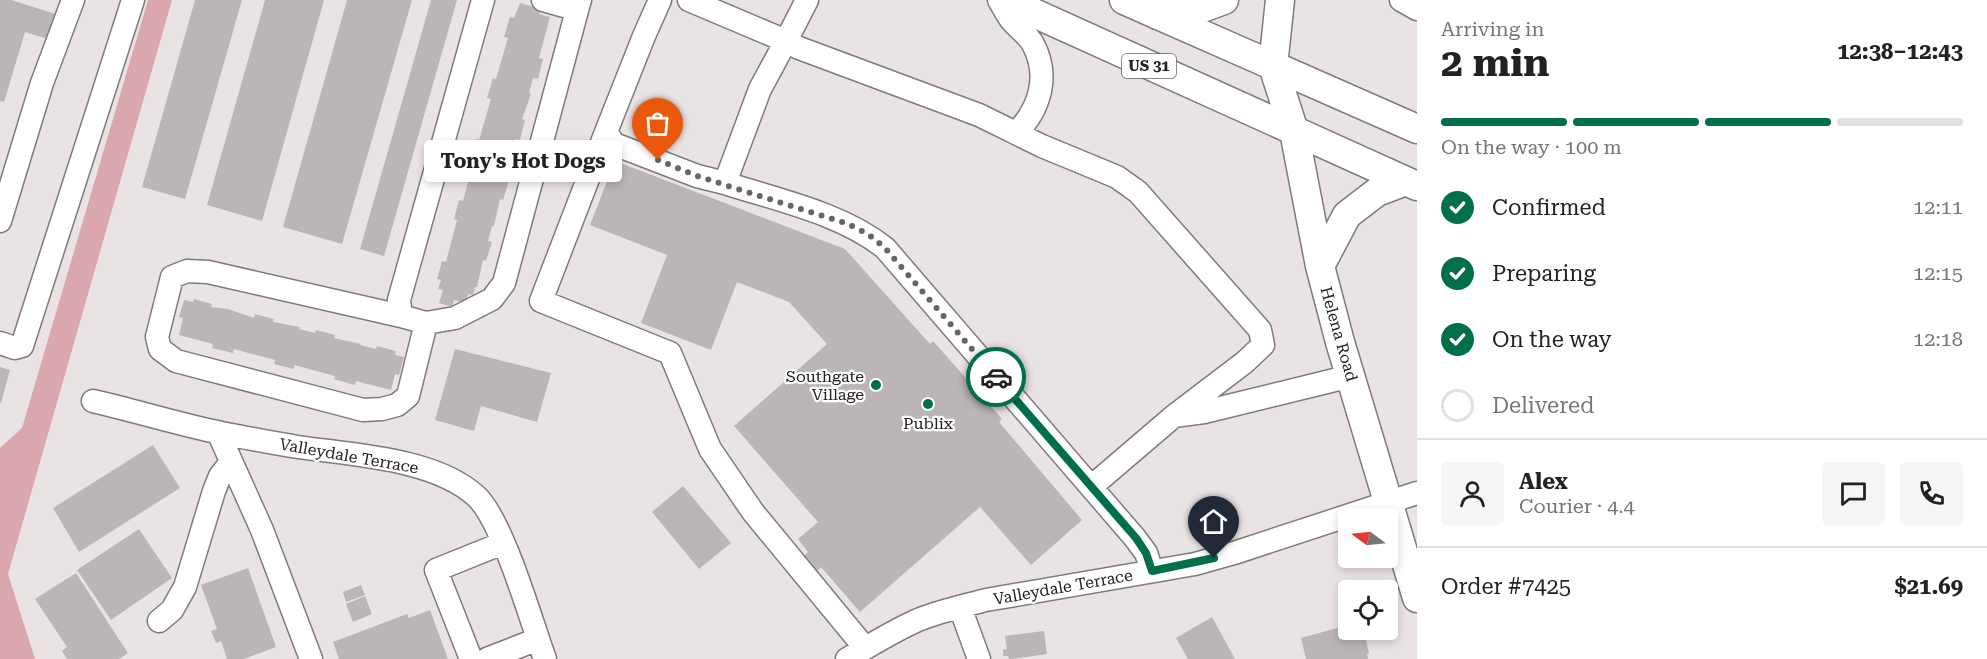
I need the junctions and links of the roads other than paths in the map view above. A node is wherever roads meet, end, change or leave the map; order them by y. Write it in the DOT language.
graph roads {
  1 [pos="73,0"];
  2 [pos="133,0"];
  3 [pos="483,0"];
  4 [pos="543,0"];
  5 [pos="660,0"];
  6 [pos="689,0"];
  7 [pos="807,0"];
  8 [pos="999,0"];
  9 [pos="1005,0"];
  10 [pos="1124,0"];
  11 [pos="1224,0"];
  12 [pos="1280,0"];
  13 [pos="1401,0"];
  14 [pos="580,2"];
  15 [pos="1417,9"];
  16 [pos="1157,15"];
  17 [pos="786,41"];
  18 [pos="1273,66"];
  19 [pos="1417,129"];
  20 [pos="1294,131"];
  21 [pos="606,132"];
  22 [pos="1017,134"];
  23 [pos="8,168"];
  24 [pos="724,183"];
  25 [pos="1412,183"];
  26 [pos="0,221"];
  27 [pos="1320,266"];
  28 [pos="401,316"];
  29 [pos="426,323"];
  30 [pos="0,343"];
  31 [pos="1351,376"];
  32 [pos="93,401"];
  33 [pos="1174,416"];
  34 [pos="218,432"];
  35 [pos="231,462"];
  36 [pos="1091,487"];
  37 [pos="1417,493"];
  38 [pos="1389,502"];
  39 [pos="502,543"];
  40 [pos="1152,571"];
  41 [pos="1417,598"];
  42 [pos="960,607"];
  43 [pos="159,621"];
  44 [pos="541,649"];
  45 [pos="856,654"];
  46 [pos="311,659"];
  47 [pos="471,659"];
  48 [pos="487,659"];
  49 [pos="979,659"];
  1 -- 23 [label="street"];
  2 -- 30 [label="street"];
  3 -- 28 [label="street"];
  4 -- 14 [label="street"];
  5 -- 21 [label="street"];
  6 -- 17 [label="street"];
  7 -- 17 [label="street"];
  8 -- 22 [label="street"];
  9 -- 20 [label="main road, US 31"];
  10 -- 16 [label="main road"];
  11 -- 16 [label="main road"];
  12 -- 18 [label="main road"];
  13 -- 15 [label="street"];
  14 -- 29 [label="street"];
  16 -- 18 [label="main road"];
  17 -- 22 [label="street"];
  17 -- 24 [label="street"];
  18 -- 19 [label="main road"];
  18 -- 20 [label="main road, Helena Road"];
  20 -- 25 [label="main road, US 31"];
  20 -- 27 [label="main road, Helena Road"];
  21 -- 24 [label="street"];
  21 -- 45 [label="street"];
  22 -- 33 [label="street"];
  23 -- 26 [label="street"];
  24 -- 36 [label="street"];
  25 -- 27 [label="main road"];
  27 -- 31 [label="main road, Helena Road"];
  28 -- 29 [label="street"];
  28 -- 29 [label="street"];
  31 -- 33 [label="street"];
  31 -- 38 [label="main road, Helena Road"];
  32 -- 34 [label="street, Valleydale Terrace"];
  33 -- 36 [label="street"];
  34 -- 35 [label="street"];
  34 -- 39 [label="street, Valleydale Terrace"];
  35 -- 43 [label="street"];
  35 -- 46 [label="street"];
  36 -- 40 [label="street"];
  37 -- 38 [label="street, Valleydale Terrace"];
  38 -- 40 [label="street, Valleydale Terrace"];
  38 -- 41 [label="main road, Helena Road"];
  39 -- 44 [label="street, Valleydale Terrace"];
  39 -- 47 [label="street"];
  40 -- 42 [label="street, Valleydale Terrace"];
  42 -- 45 [label="street, Valleydale Terrace"];
  42 -- 49 [label="street"];
  44 -- 48 [label="street"];
}
